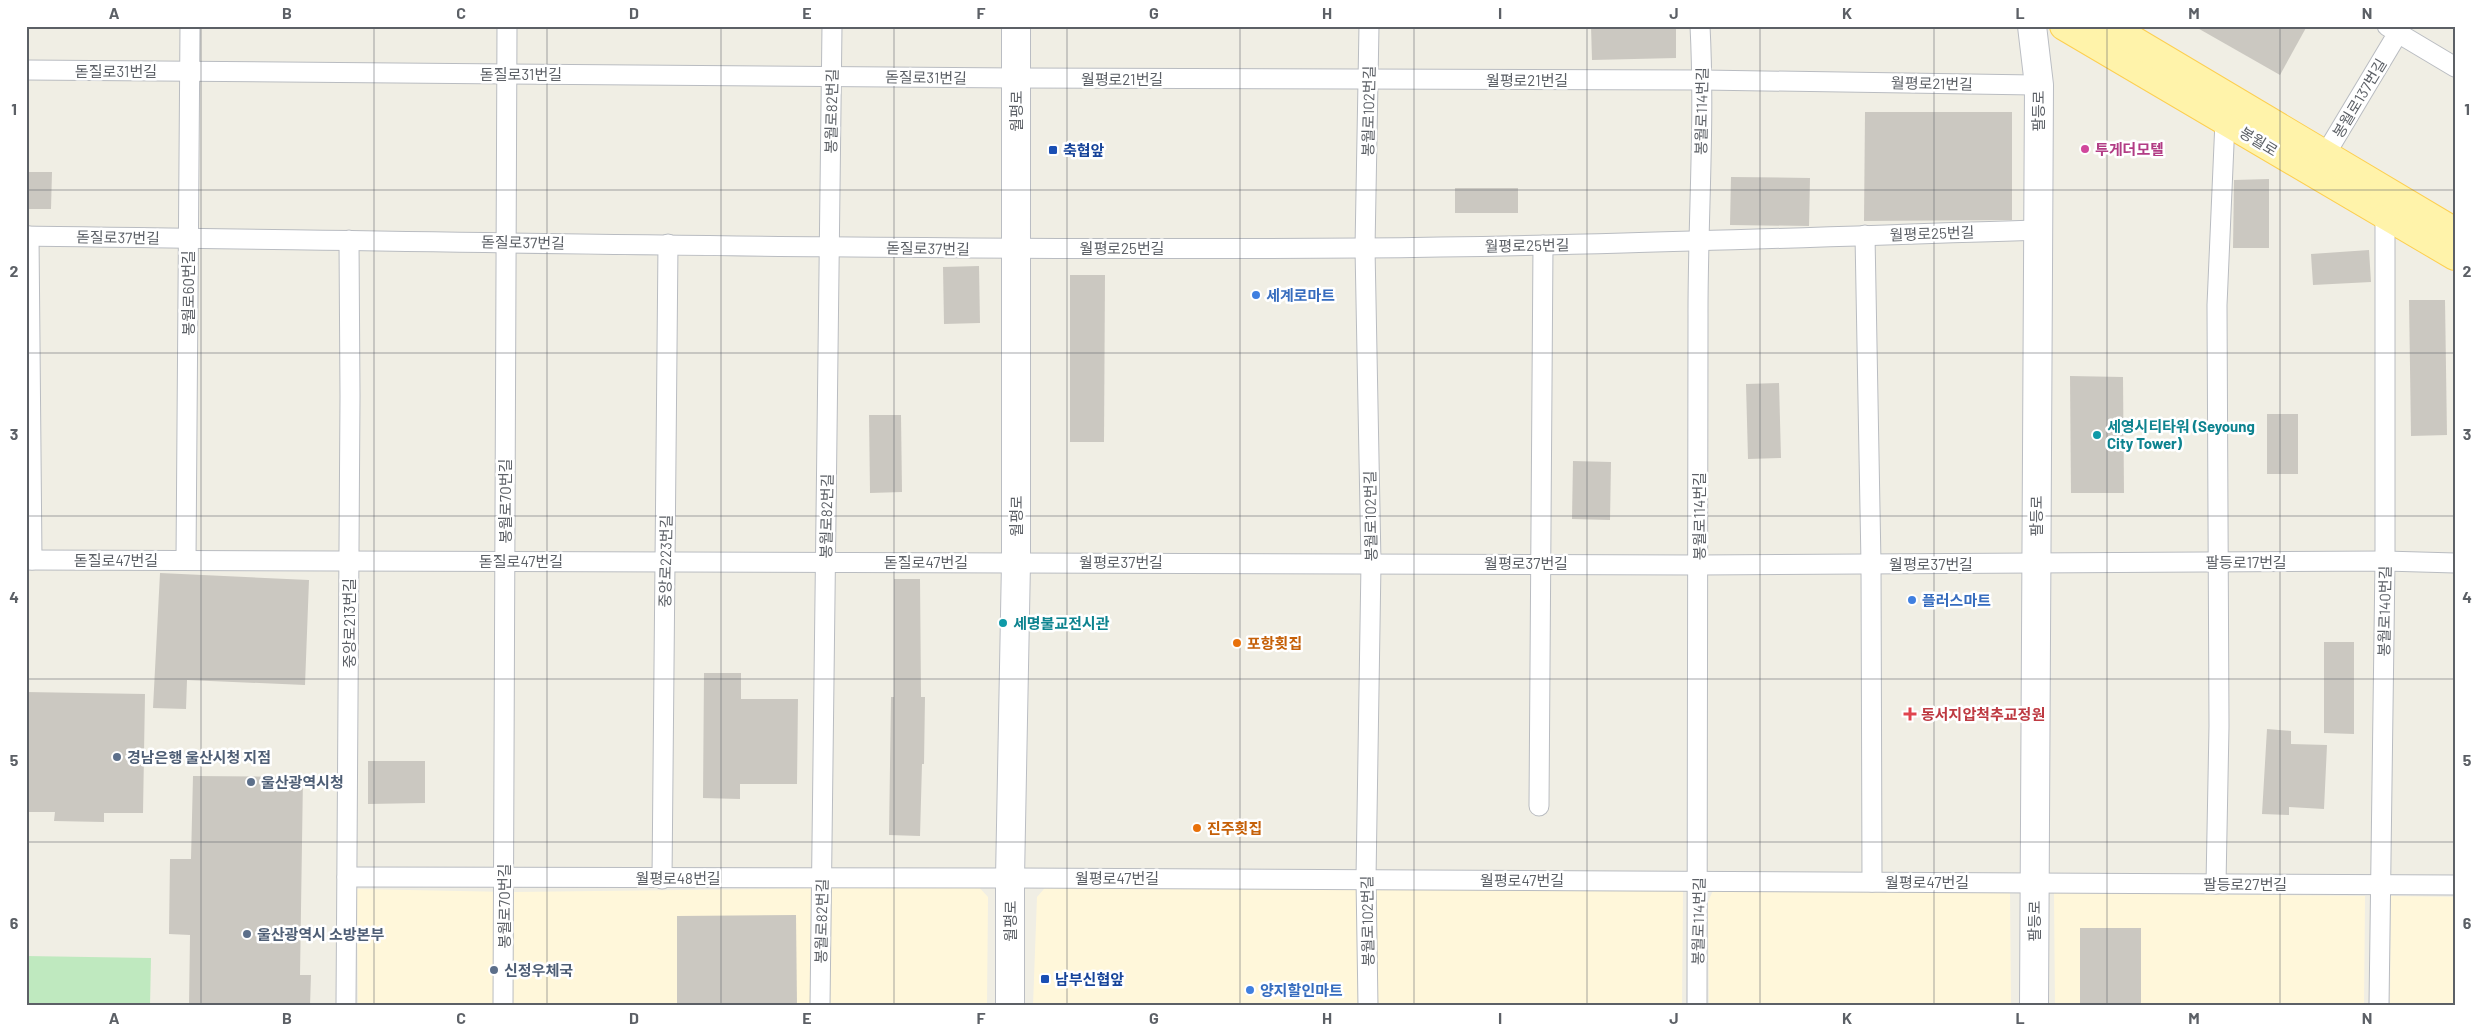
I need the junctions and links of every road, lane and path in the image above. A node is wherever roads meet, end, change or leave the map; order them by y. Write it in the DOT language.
graph roads {
  1 [pos="190,26"];
  2 [pos="507,26"];
  3 [pos="832,26"];
  4 [pos="1016,26"];
  5 [pos="1369,26"];
  6 [pos="1700,26"];
  7 [pos="2032,26"];
  8 [pos="2064,26"];
  9 [pos="2109,26"];
  10 [pos="2392,29"];
  11 [pos="2455,67"];
  12 [pos="26,70"];
  13 [pos="190,72"];
  14 [pos="506,74"];
  15 [pos="831,76"];
  16 [pos="1016,78"];
  17 [pos="1369,80"];
  18 [pos="1703,80"];
  19 [pos="2039,85"];
  20 [pos="2225,121"];
  21 [pos="2319,165"];
  22 [pos="2385,216"];
  23 [pos="2038,230"];
  24 [pos="2455,232"];
  25 [pos="1865,235"];
  26 [pos="28,236"];
  27 [pos="188,238"];
  28 [pos="349,240"];
  29 [pos="506,242"];
  30 [pos="1698,242"];
  31 [pos="668,244"];
  32 [pos="1543,245"];
  33 [pos="829,246"];
  34 [pos="1365,248"];
  35 [pos="1016,249"];
  36 [pos="2455,256"];
  37 [pos="29,560"];
  38 [pos="186,560"];
  39 [pos="349,561"];
  40 [pos="505,561"];
  41 [pos="665,561"];
  42 [pos="2385,561"];
  43 [pos="825,562"];
  44 [pos="1016,562"];
  45 [pos="2218,562"];
  46 [pos="1372,563"];
  47 [pos="2455,563"];
  48 [pos="1540,564"];
  49 [pos="1871,564"];
  50 [pos="2036,564"];
  51 [pos="1699,565"];
  52 [pos="1539,806"];
  53 [pos="347,877"];
  54 [pos="504,878"];
  55 [pos="822,878"];
  56 [pos="1010,878"];
  57 [pos="662,879"];
  58 [pos="1366,879"];
  59 [pos="1698,881"];
  60 [pos="1872,882"];
  61 [pos="2034,882"];
  62 [pos="2216,884"];
  63 [pos="2381,885"];
  64 [pos="2455,885"];
  65 [pos="346,1006"];
  66 [pos="503,1006"];
  67 [pos="820,1006"];
  68 [pos="1010,1006"];
  69 [pos="1368,1006"];
  70 [pos="1697,1006"];
  71 [pos="2034,1006"];
  72 [pos="2379,1006"];
  1 -- 13 [label="street, 봉월로60번길"];
  2 -- 14 [label="street, 봉월로70번길"];
  3 -- 15 [label="street, 봉월로82번길"];
  4 -- 16 [label="main road, 월평로"];
  5 -- 17 [label="street, 봉월로102번길"];
  6 -- 18 [label="street, 봉월로114번길"];
  7 -- 19 [label="main road, 팔등로"];
  8 -- 20 [label="main road, 봉월로"];
  9 -- 21 [label="main road"];
  10 -- 11 [label="street"];
  10 -- 21 [label="street, 봉월로137번길"];
  12 -- 13 [label="street, 돋질로31번길"];
  13 -- 14 [label="street, 돋질로31번길"];
  13 -- 27 [label="street, 봉월로60번길"];
  14 -- 15 [label="street, 돋질로31번길"];
  14 -- 29 [label="street, 봉월로70번길"];
  15 -- 16 [label="street, 돋질로31번길"];
  15 -- 33 [label="street, 봉월로82번길"];
  16 -- 17 [label="street, 월평로21번길"];
  16 -- 35 [label="main road, 월평로"];
  17 -- 18 [label="street, 월평로21번길"];
  17 -- 34 [label="street, 봉월로102번길"];
  18 -- 19 [label="street, 월평로21번길"];
  18 -- 30 [label="street, 봉월로114번길"];
  19 -- 23 [label="main road, 팔등로"];
  20 -- 21 [label="main road, 봉월로"];
  20 -- 45 [label="street"];
  21 -- 22 [label="main road, 봉월로"];
  21 -- 24 [label="main road"];
  22 -- 36 [label="main road, 봉월로"];
  22 -- 42 [label="street, 봉월로140번길"];
  23 -- 25 [label="street, 월평로25번길"];
  23 -- 50 [label="main road, 팔등로"];
  25 -- 30 [label="street, 월평로25번길"];
  25 -- 49 [label="street"];
  26 -- 27 [label="street, 돋질로37번길"];
  26 -- 37 [label="street, 돋질로37번길"];
  27 -- 28 [label="street, 돋질로37번길"];
  27 -- 38 [label="street, 봉월로60번길"];
  28 -- 29 [label="street, 돋질로37번길"];
  28 -- 39 [label="street, 중앙로213번길"];
  29 -- 31 [label="street, 돋질로37번길"];
  29 -- 40 [label="street, 봉월로70번길"];
  30 -- 32 [label="street, 월평로25번길"];
  30 -- 51 [label="street, 봉월로114번길"];
  31 -- 33 [label="street, 돋질로37번길"];
  31 -- 41 [label="street, 중앙로223번길"];
  32 -- 34 [label="street, 월평로25번길"];
  32 -- 48 [label="street"];
  33 -- 35 [label="street, 돋질로37번길"];
  33 -- 43 [label="street, 봉월로82번길"];
  34 -- 35 [label="street, 월평로25번길"];
  34 -- 46 [label="street, 봉월로102번길"];
  35 -- 44 [label="main road, 월평로"];
  37 -- 38 [label="street, 돋질로47번길"];
  38 -- 39 [label="street, 돋질로47번길"];
  39 -- 40 [label="street, 돋질로47번길"];
  39 -- 53 [label="street, 중앙로213번길"];
  40 -- 41 [label="street, 돋질로47번길"];
  40 -- 54 [label="street, 봉월로70번길"];
  41 -- 43 [label="street, 돋질로47번길"];
  41 -- 57 [label="street, 중앙로223번길"];
  42 -- 45 [label="street, 팔등로17번길"];
  42 -- 47 [label="street, 팔등로17번길"];
  42 -- 63 [label="street, 봉월로140번길"];
  43 -- 44 [label="street, 돋질로47번길"];
  43 -- 55 [label="street, 봉월로82번길"];
  44 -- 46 [label="street, 월평로37번길"];
  44 -- 56 [label="main road, 월평로"];
  45 -- 50 [label="street, 팔등로17번길"];
  45 -- 62 [label="street"];
  46 -- 48 [label="street, 월평로37번길"];
  46 -- 58 [label="street, 봉월로102번길"];
  48 -- 51 [label="street, 월평로37번길"];
  48 -- 52 [label="street"];
  49 -- 50 [label="street, 월평로37번길"];
  49 -- 51 [label="street, 월평로37번길"];
  49 -- 60 [label="street"];
  50 -- 61 [label="main road, 팔등로"];
  51 -- 59 [label="street, 봉월로114번길"];
  53 -- 54 [label="street, 월평로48번길"];
  53 -- 65 [label="street, 중앙로213번길"];
  54 -- 57 [label="street, 월평로48번길"];
  54 -- 66 [label="street, 봉월로70번길"];
  55 -- 56 [label="street, 월평로48번길"];
  55 -- 57 [label="street, 월평로48번길"];
  55 -- 67 [label="street, 봉월로82번길"];
  56 -- 58 [label="street, 월평로47번길"];
  56 -- 68 [label="main road, 월평로"];
  58 -- 59 [label="street, 월평로47번길"];
  58 -- 69 [label="street, 봉월로102번길"];
  59 -- 60 [label="street, 월평로47번길"];
  59 -- 70 [label="street, 봉월로114번길"];
  60 -- 61 [label="street, 월평로47번길"];
  61 -- 62 [label="street, 팔등로27번길"];
  61 -- 71 [label="main road, 팔등로"];
  62 -- 63 [label="street, 팔등로27번길"];
  63 -- 64 [label="street, 팔등로27번길"];
  63 -- 72 [label="street, 봉월로140번길"];
}
